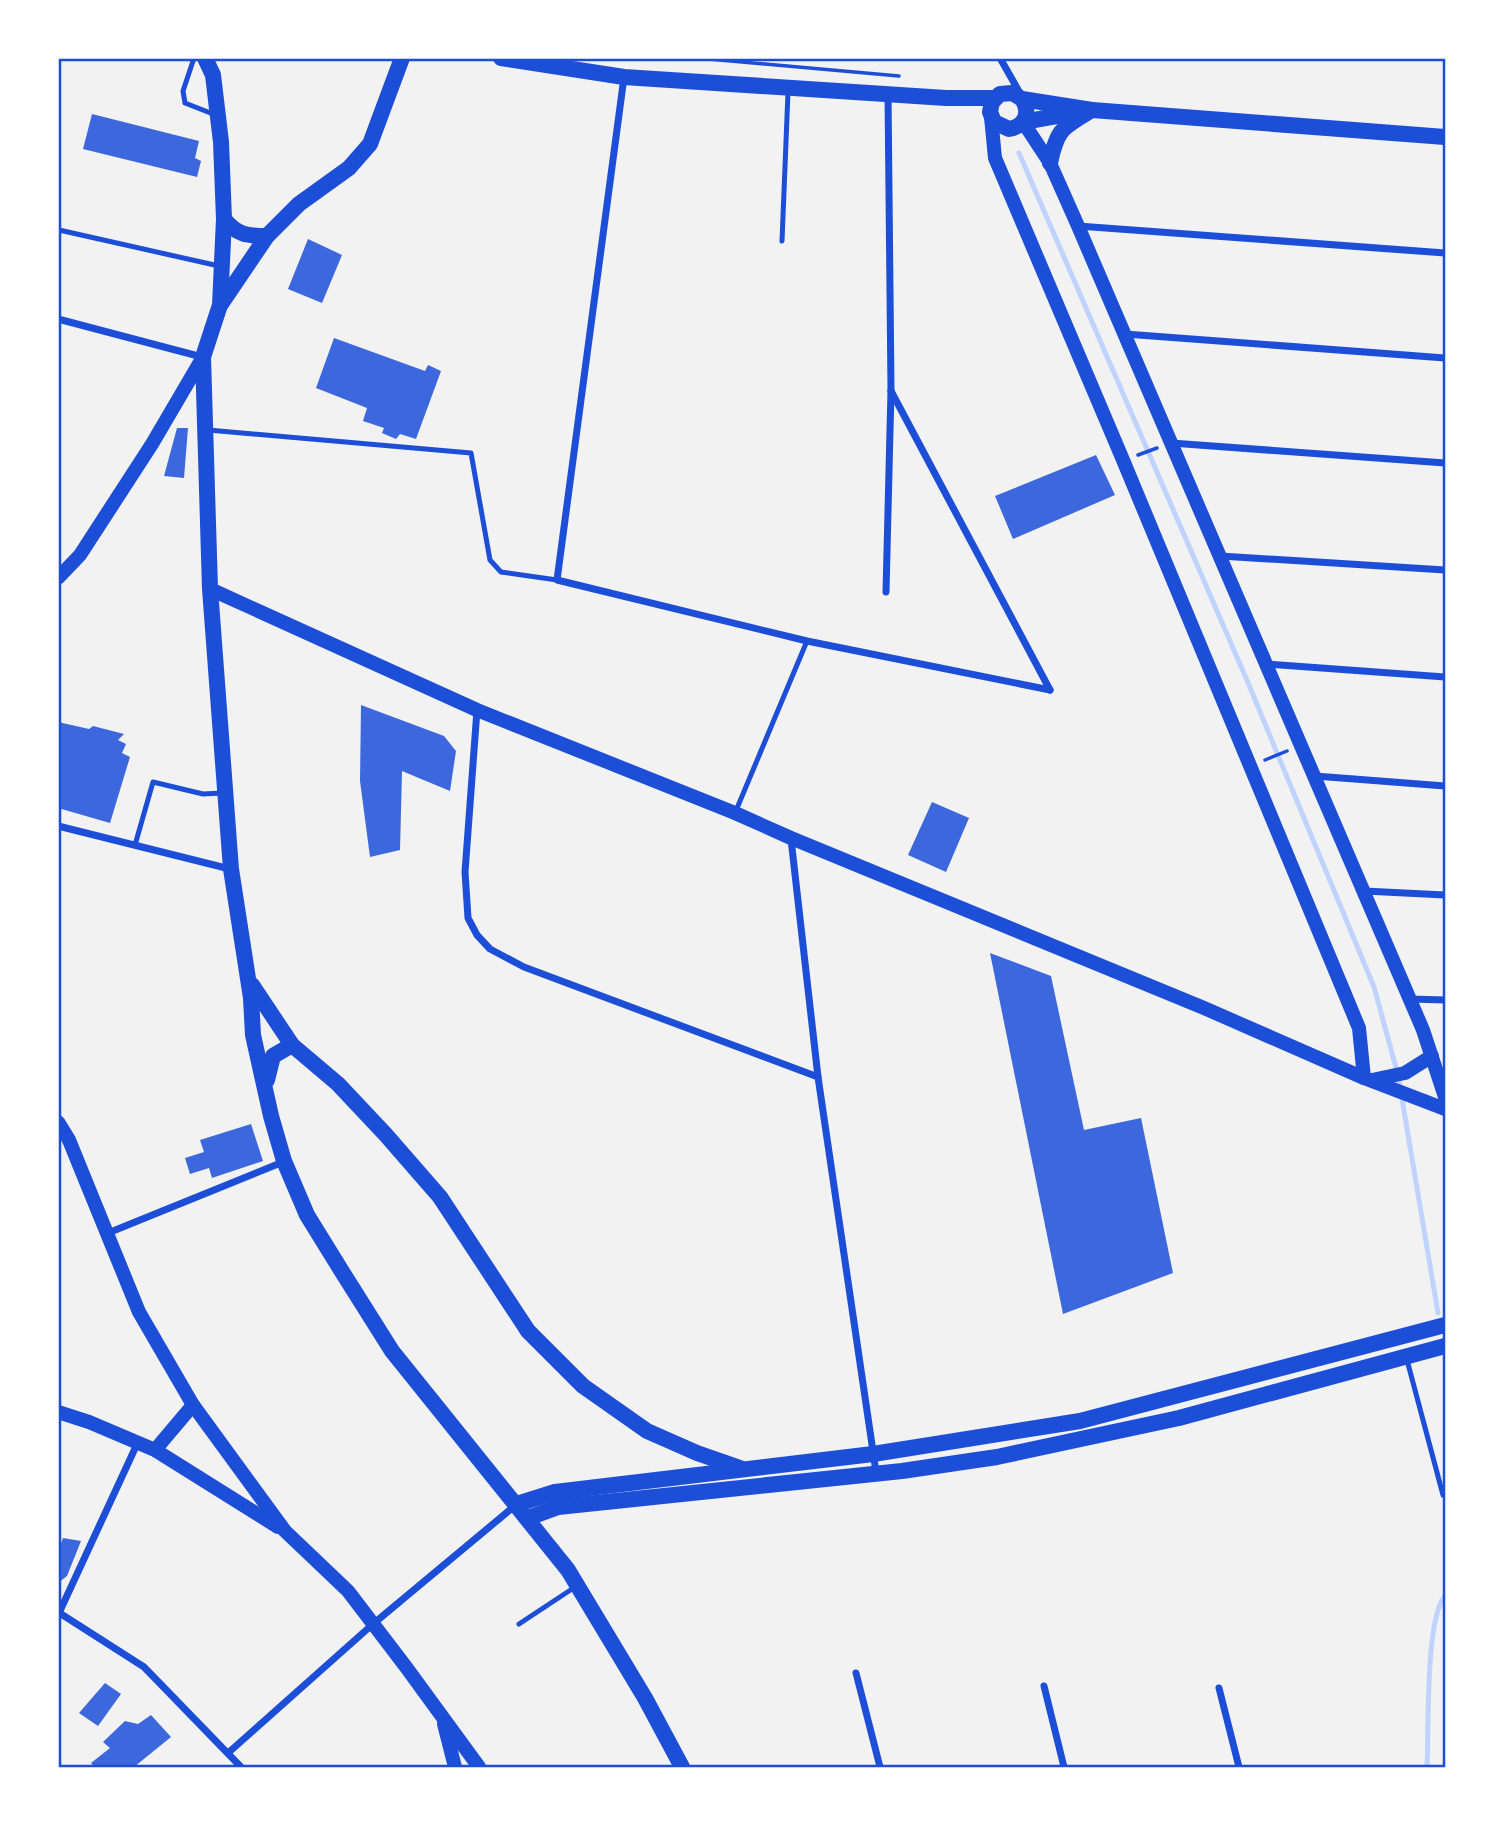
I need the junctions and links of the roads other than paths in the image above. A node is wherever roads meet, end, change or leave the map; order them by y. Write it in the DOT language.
graph roads {
  1 [pos="194,58"];
  2 [pos="205,58"];
  3 [pos="402,58"];
  4 [pos="501,58"];
  5 [pos="1000,58"];
  6 [pos="624,77"];
  7 [pos="788,88"];
  8 [pos="888,93"];
  9 [pos="946,98"];
  10 [pos="995,98"];
  11 [pos="1023,99"];
  12 [pos="1091,110"];
  13 [pos="218,116"];
  14 [pos="991,117"];
  15 [pos="1023,121"];
  16 [pos="1445,137"];
  17 [pos="1050,163"];
  18 [pos="224,219"];
  19 [pos="1078,226"];
  20 [pos="59,230"];
  21 [pos="267,236"];
  22 [pos="782,241"];
  23 [pos="1445,253"];
  24 [pos="222,267"];
  25 [pos="220,305"];
  26 [pos="58,320"];
  27 [pos="1124,334"];
  28 [pos="203,357"];
  29 [pos="1445,358"];
  30 [pos="891,390"];
  31 [pos="205,430"];
  32 [pos="1166,444"];
  33 [pos="1445,463"];
  34 [pos="1219,556"];
  35 [pos="1445,570"];
  36 [pos="58,578"];
  37 [pos="557,580"];
  38 [pos="211,589"];
  39 [pos="886,592"];
  40 [pos="807,641"];
  41 [pos="1266,664"];
  42 [pos="1445,677"];
  43 [pos="477,710"];
  44 [pos="1314,776"];
  45 [pos="1445,786"];
  46 [pos="225,793"];
  47 [pos="735,813"];
  48 [pos="58,826"];
  49 [pos="791,838"];
  50 [pos="135,845"];
  51 [pos="231,869"];
  52 [pos="1363,891"];
  53 [pos="1445,895"];
  54 [pos="247,977"];
  55 [pos="1409,999"];
  56 [pos="1445,1000"];
  57 [pos="292,1045"];
  58 [pos="1432,1056"];
  59 [pos="818,1077"];
  60 [pos="1376,1081"];
  61 [pos="265,1089"];
  62 [pos="1445,1097"];
  63 [pos="1445,1109"];
  64 [pos="58,1122"];
  65 [pos="284,1161"];
  66 [pos="108,1233"];
  67 [pos="1445,1325"];
  68 [pos="1445,1346"];
  69 [pos="1406,1356"];
  70 [pos="193,1405"];
  71 [pos="58,1412"];
  72 [pos="138,1442"];
  73 [pos="155,1450"];
  74 [pos="873,1454"];
  75 [pos="746,1470"];
  76 [pos="876,1473"];
  77 [pos="1443,1495"];
  78 [pos="517,1504"];
  79 [pos="528,1518"];
  80 [pos="285,1531"];
  81 [pos="578,1586"];
  82 [pos="59,1613"];
  83 [pos="373,1624"];
  84 [pos="519,1624"];
  85 [pos="856,1673"];
  86 [pos="1044,1686"];
  87 [pos="1219,1688"];
  88 [pos="442,1716"];
  89 [pos="228,1753"];
  90 [pos="242,1767"];
  91 [pos="455,1767"];
  92 [pos="479,1767"];
  93 [pos="682,1767"];
  94 [pos="880,1767"];
  95 [pos="1065,1767"];
  96 [pos="1238,1767"];
  1 -- 13 [label="lane"];
  2 -- 13 [label="main road"];
  3 -- 21 [label="main road"];
  4 -- 6 [label="main road"];
  5 -- 11 [label="street"];
  6 -- 7 [label="main road"];
  6 -- 37 [label="street"];
  7 -- 8 [label="main road"];
  7 -- 22 [label="lane"];
  8 -- 9 [label="main road"];
  8 -- 30 [label="street"];
  9 -- 10 [label="main road"];
  9 -- 14 [label="main road"];
  10 -- 11 [label="main road"];
  10 -- 14 [label="main road"];
  11 -- 12 [label="main road"];
  11 -- 15 [label="main road"];
  12 -- 15 [label="main road"];
  12 -- 16 [label="main road"];
  12 -- 17 [label="main road"];
  13 -- 18 [label="main road"];
  14 -- 15 [label="main road"];
  14 -- 60 [label="main road"];
  15 -- 17 [label="main road"];
  17 -- 19 [label="main road"];
  18 -- 21 [label="main road"];
  18 -- 24 [label="main road"];
  19 -- 23 [label="street"];
  19 -- 27 [label="main road"];
  20 -- 24 [label="lane"];
  21 -- 25 [label="main road"];
  24 -- 25 [label="main road"];
  25 -- 28 [label="main road"];
  26 -- 28 [label="street"];
  27 -- 29 [label="street"];
  27 -- 32 [label="main road"];
  28 -- 31 [label="main road"];
  28 -- 36 [label="main road"];
  30 -- 39 [label="street"];
  30 -- 40 [label="street"];
  31 -- 37 [label="lane"];
  31 -- 38 [label="main road"];
  32 -- 33 [label="street"];
  32 -- 34 [label="main road"];
  34 -- 35 [label="street"];
  34 -- 41 [label="main road"];
  37 -- 40 [label="street"];
  38 -- 43 [label="main road"];
  38 -- 46 [label="main road"];
  40 -- 47 [label="lane"];
  41 -- 42 [label="street"];
  41 -- 44 [label="main road"];
  43 -- 47 [label="main road"];
  43 -- 59 [label="street"];
  44 -- 45 [label="street"];
  44 -- 52 [label="main road"];
  46 -- 50 [label="lane"];
  46 -- 51 [label="main road"];
  47 -- 49 [label="main road"];
  48 -- 50 [label="street"];
  49 -- 59 [label="street"];
  49 -- 60 [label="main road"];
  50 -- 51 [label="street"];
  51 -- 54 [label="main road"];
  52 -- 53 [label="street"];
  52 -- 55 [label="main road"];
  54 -- 57 [label="main road"];
  54 -- 61 [label="main road"];
  55 -- 56 [label="street"];
  55 -- 58 [label="main road"];
  57 -- 61 [label="main road"];
  57 -- 75 [label="main road"];
  58 -- 60 [label="main road"];
  58 -- 62 [label="main road"];
  59 -- 74 [label="street"];
  60 -- 63 [label="main road"];
  61 -- 65 [label="main road"];
  64 -- 66 [label="main road"];
  65 -- 66 [label="street"];
  65 -- 78 [label="main road"];
  66 -- 70 [label="main road"];
  67 -- 74 [label="main road"];
  68 -- 69 [label="main road"];
  69 -- 76 [label="main road"];
  69 -- 77 [label="lane"];
  70 -- 73 [label="main road"];
  70 -- 80 [label="main road"];
  71 -- 72 [label="main road"];
  72 -- 73 [label="main road"];
  72 -- 82 [label="street"];
  73 -- 80 [label="main road"];
  74 -- 75 [label="main road"];
  74 -- 76 [label="street"];
  75 -- 78 [label="main road"];
  76 -- 79 [label="main road"];
  78 -- 79 [label="main road"];
  78 -- 83 [label="street"];
  79 -- 81 [label="main road"];
  80 -- 83 [label="main road"];
  81 -- 84 [label="lane"];
  81 -- 93 [label="main road"];
  82 -- 89 [label="street"];
  83 -- 88 [label="main road"];
  83 -- 89 [label="street"];
  85 -- 94 [label="street"];
  86 -- 95 [label="street"];
  87 -- 96 [label="street"];
  88 -- 91 [label="main road"];
  88 -- 92 [label="main road"];
  89 -- 90 [label="street"];
}
